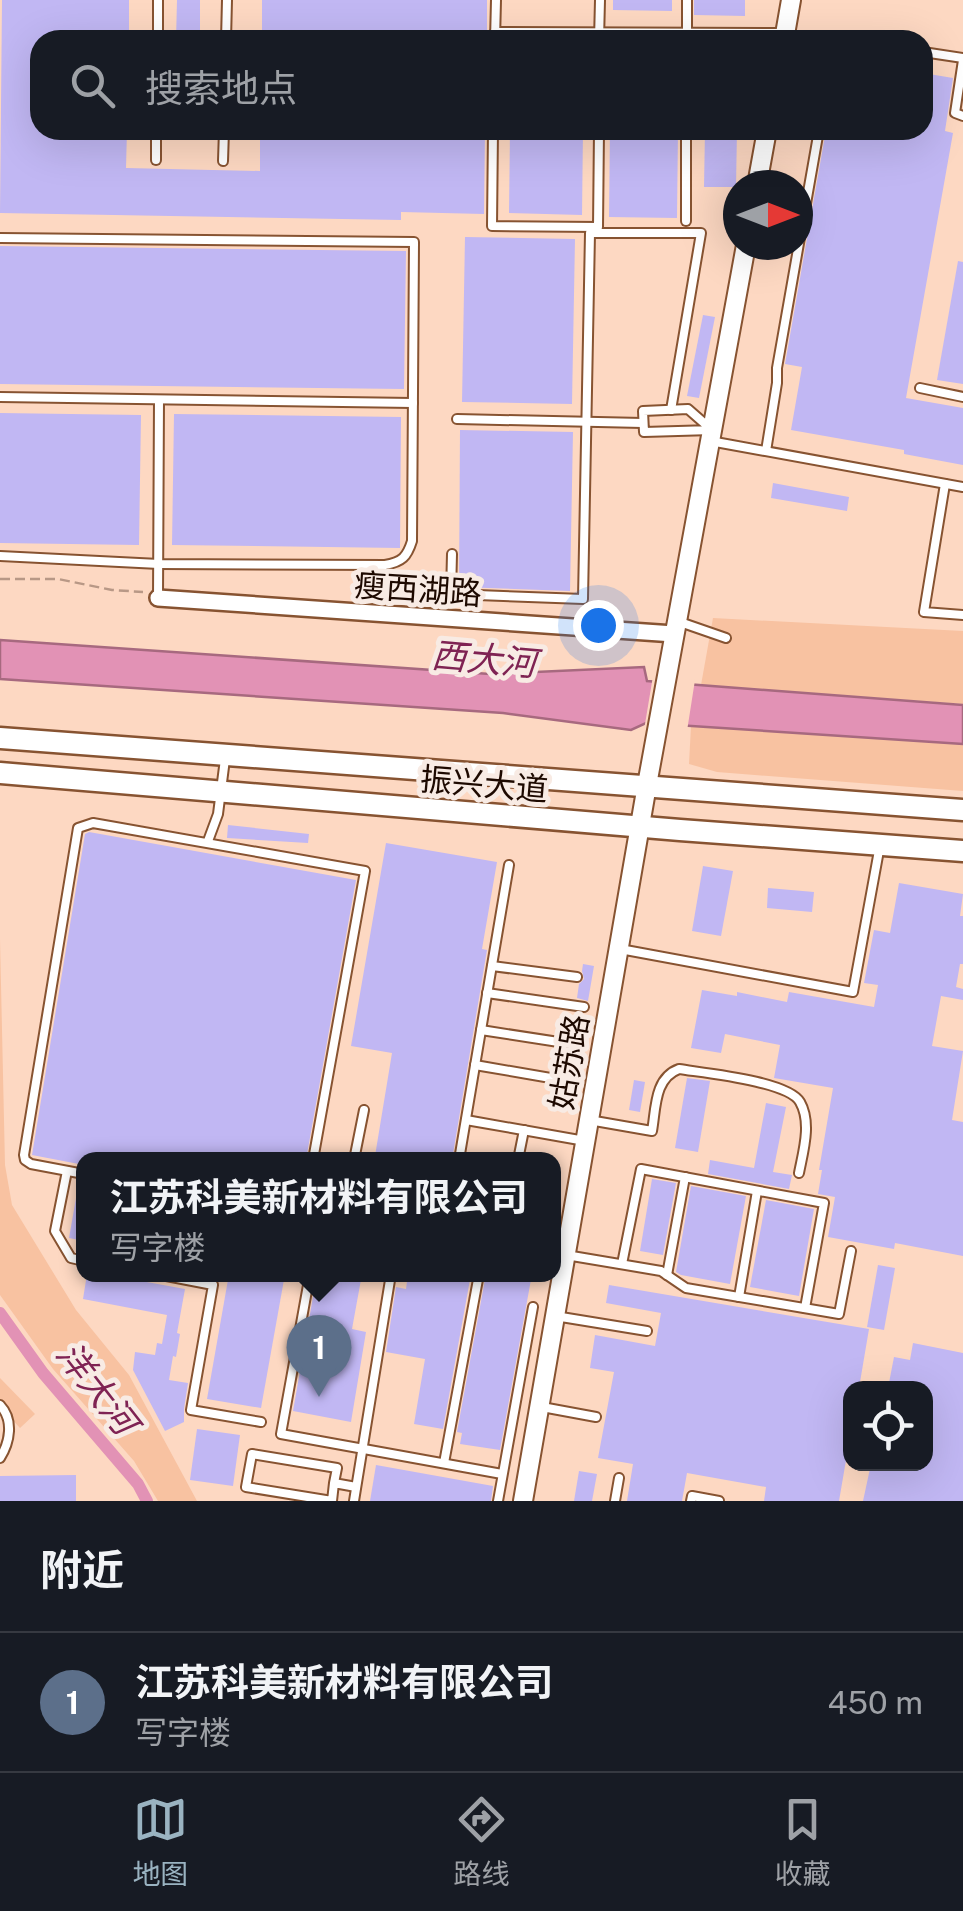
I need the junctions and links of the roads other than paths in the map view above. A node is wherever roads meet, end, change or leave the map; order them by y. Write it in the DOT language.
graph roads {
  1 [pos="158,0"];
  2 [pos="226,0"];
  3 [pos="496,0"];
  4 [pos="600,0"];
  5 [pos="687,0"];
  6 [pos="791,0"];
  7 [pos="158,30"];
  8 [pos="226,30"];
  9 [pos="495,30"];
  10 [pos="600,30"];
  11 [pos="687,30"];
  12 [pos="786,30"];
  13 [pos="933,54"];
  14 [pos="963,59"];
  15 [pos="963,116"];
  16 [pos="156,140"];
  17 [pos="224,140"];
  18 [pos="494,140"];
  19 [pos="599,140"];
  20 [pos="686,140"];
  21 [pos="765,140"];
  22 [pos="817,140"];
  23 [pos="156,160"];
  24 [pos="223,161"];
  25 [pos="760,170"];
  26 [pos="686,221"];
  27 [pos="0,238"];
  28 [pos="743,260"];
  29 [pos="920,388"];
  30 [pos="963,396"];
  31 [pos="0,398"];
  32 [pos="159,400"];
  33 [pos="413,403"];
  34 [pos="671,410"];
  35 [pos="457,419"];
  36 [pos="586,422"];
  37 [pos="643,423"];
  38 [pos="711,435"];
  39 [pos="766,451"];
  40 [pos="945,484"];
  41 [pos="963,487"];
  42 [pos="452,554"];
  43 [pos="0,556"];
  44 [pos="158,564"];
  45 [pos="158,598"];
  46 [pos="963,615"];
  47 [pos="674,636"];
  48 [pos="726,638"];
  49 [pos="0,738"];
  50 [pos="225,754"];
  51 [pos="0,774"];
  52 [pos="647,785"];
  53 [pos="221,792"];
  54 [pos="963,810"];
  55 [pos="640,827"];
  56 [pos="208,842"];
  57 [pos="880,845"];
  58 [pos="963,851"];
  59 [pos="508,865"];
  60 [pos="619,949"];
  61 [pos="492,966"];
  62 [pos="577,976"];
  63 [pos="487,992"];
  64 [pos="584,1006"];
  65 [pos="481,1030"];
  66 [pos="578,1045"];
  67 [pos="475,1065"];
  68 [pos="568,1081"];
  69 [pos="364,1110"];
  70 [pos="466,1120"];
  71 [pos="589,1120"];
  72 [pos="524,1130"];
  73 [pos="585,1141"];
  74 [pos="314,1152"];
  75 [pos="356,1152"];
  76 [pos="460,1152"];
  77 [pos="520,1152"];
  78 [pos="67,1171"];
  79 [pos="76,1173"];
  80 [pos="799,1173"];
  81 [pos="685,1177"];
  82 [pos="756,1191"];
  83 [pos="851,1251"];
  84 [pos="566,1255"];
  85 [pos="76,1259"];
  86 [pos="622,1264"];
  87 [pos="667,1275"];
  88 [pos="194,1282"];
  89 [pos="309,1282"];
  90 [pos="390,1282"];
  91 [pos="478,1282"];
  92 [pos="739,1297"];
  93 [pos="533,1307"];
  94 [pos="805,1308"];
  95 [pos="555,1316"];
  96 [pos="648,1331"];
  97 [pos="0,1405"];
  98 [pos="539,1406"];
  99 [pos="596,1416"];
  100 [pos="261,1422"];
  101 [pos="362,1448"];
  102 [pos="0,1458"];
  103 [pos="444,1464"];
  104 [pos="502,1474"];
  105 [pos="619,1478"];
  106 [pos="334,1484"];
  107 [pos="246,1487"];
  108 [pos="356,1487"];
  109 [pos="244,1501"];
  110 [pos="354,1501"];
  111 [pos="498,1501"];
  112 [pos="523,1501"];
  113 [pos="614,1501"];
  114 [pos="691,1501"];
  115 [pos="720,1501"];
  1 -- 7 [label="lane"];
  2 -- 8 [label="lane"];
  3 -- 9 [label="lane"];
  4 -- 10 [label="lane"];
  5 -- 11 [label="lane"];
  6 -- 12 [label="street"];
  13 -- 14 [label="lane"];
  14 -- 15 [label="lane"];
  16 -- 23 [label="lane"];
  17 -- 24 [label="lane"];
  18 -- 19 [label="lane"];
  20 -- 26 [label="lane"];
  21 -- 25 [label="street"];
  22 -- 39 [label="lane"];
  27 -- 33 [label="lane"];
  28 -- 38 [label="street"];
  29 -- 30 [label="lane"];
  31 -- 32 [label="lane"];
  32 -- 33 [label="lane"];
  32 -- 44 [label="lane"];
  33 -- 44 [label="lane"];
  34 -- 36 [label="lane"];
  34 -- 37 [label="lane"];
  34 -- 38 [label="lane"];
  35 -- 36 [label="lane"];
  36 -- 37 [label="lane"];
  36 -- 42 [label="lane"];
  37 -- 38 [label="lane"];
  38 -- 39 [label="lane"];
  38 -- 47 [label="street"];
  39 -- 40 [label="lane"];
  40 -- 41 [label="lane"];
  40 -- 46 [label="lane"];
  43 -- 44 [label="lane"];
  44 -- 45 [label="lane"];
  45 -- 47 [label="street, 瘦西湖路"];
  47 -- 48 [label="lane"];
  47 -- 52 [label="street, 姑苏路"];
  49 -- 50 [label="main road, 振兴大道"];
  50 -- 52 [label="main road, 振兴大道"];
  50 -- 53 [label="lane"];
  51 -- 53 [label="main road, 振兴大道"];
  52 -- 54 [label="main road, 振兴大道"];
  52 -- 55 [label="street, 姑苏路"];
  53 -- 55 [label="main road, 振兴大道"];
  53 -- 56 [label="lane"];
  55 -- 57 [label="main road, 振兴大道"];
  55 -- 60 [label="street, 姑苏路"];
  56 -- 74 [label="lane"];
  56 -- 78 [label="lane"];
  57 -- 58 [label="main road, 振兴大道"];
  57 -- 60 [label="lane"];
  59 -- 61 [label="lane"];
  60 -- 71 [label="street, 姑苏路"];
  61 -- 62 [label="lane"];
  61 -- 63 [label="lane"];
  63 -- 64 [label="lane"];
  63 -- 65 [label="lane"];
  65 -- 66 [label="lane"];
  65 -- 67 [label="lane"];
  67 -- 68 [label="lane"];
  67 -- 70 [label="lane"];
  69 -- 75 [label="lane"];
  70 -- 72 [label="lane"];
  70 -- 76 [label="lane"];
  71 -- 73 [label="street, 姑苏路"];
  71 -- 80 [label="lane"];
  72 -- 73 [label="lane"];
  72 -- 77 [label="lane"];
  73 -- 84 [label="street, 姑苏路"];
  78 -- 79 [label="lane"];
  78 -- 85 [label="lane"];
  81 -- 82 [label="lane"];
  81 -- 86 [label="lane"];
  81 -- 87 [label="lane"];
  82 -- 92 [label="lane"];
  82 -- 94 [label="lane"];
  83 -- 94 [label="lane"];
  84 -- 86 [label="lane"];
  84 -- 95 [label="street, 姑苏路"];
  86 -- 87 [label="lane"];
  87 -- 92 [label="lane"];
  88 -- 100 [label="lane"];
  89 -- 101 [label="lane"];
  90 -- 101 [label="lane"];
  91 -- 103 [label="lane"];
  92 -- 94 [label="lane"];
  93 -- 104 [label="lane"];
  95 -- 96 [label="lane"];
  95 -- 98 [label="street, 姑苏路"];
  97 -- 102 [label="lane"];
  98 -- 99 [label="lane"];
  98 -- 112 [label="street, 姑苏路"];
  101 -- 103 [label="lane"];
  101 -- 108 [label="lane"];
  103 -- 104 [label="lane"];
  104 -- 111 [label="lane"];
  105 -- 113 [label="lane"];
  106 -- 107 [label="lane"];
  106 -- 107 [label="lane"];
  106 -- 108 [label="lane"];
  107 -- 109 [label="lane"];
  108 -- 110 [label="lane"];
  114 -- 115 [label="lane"];
}
